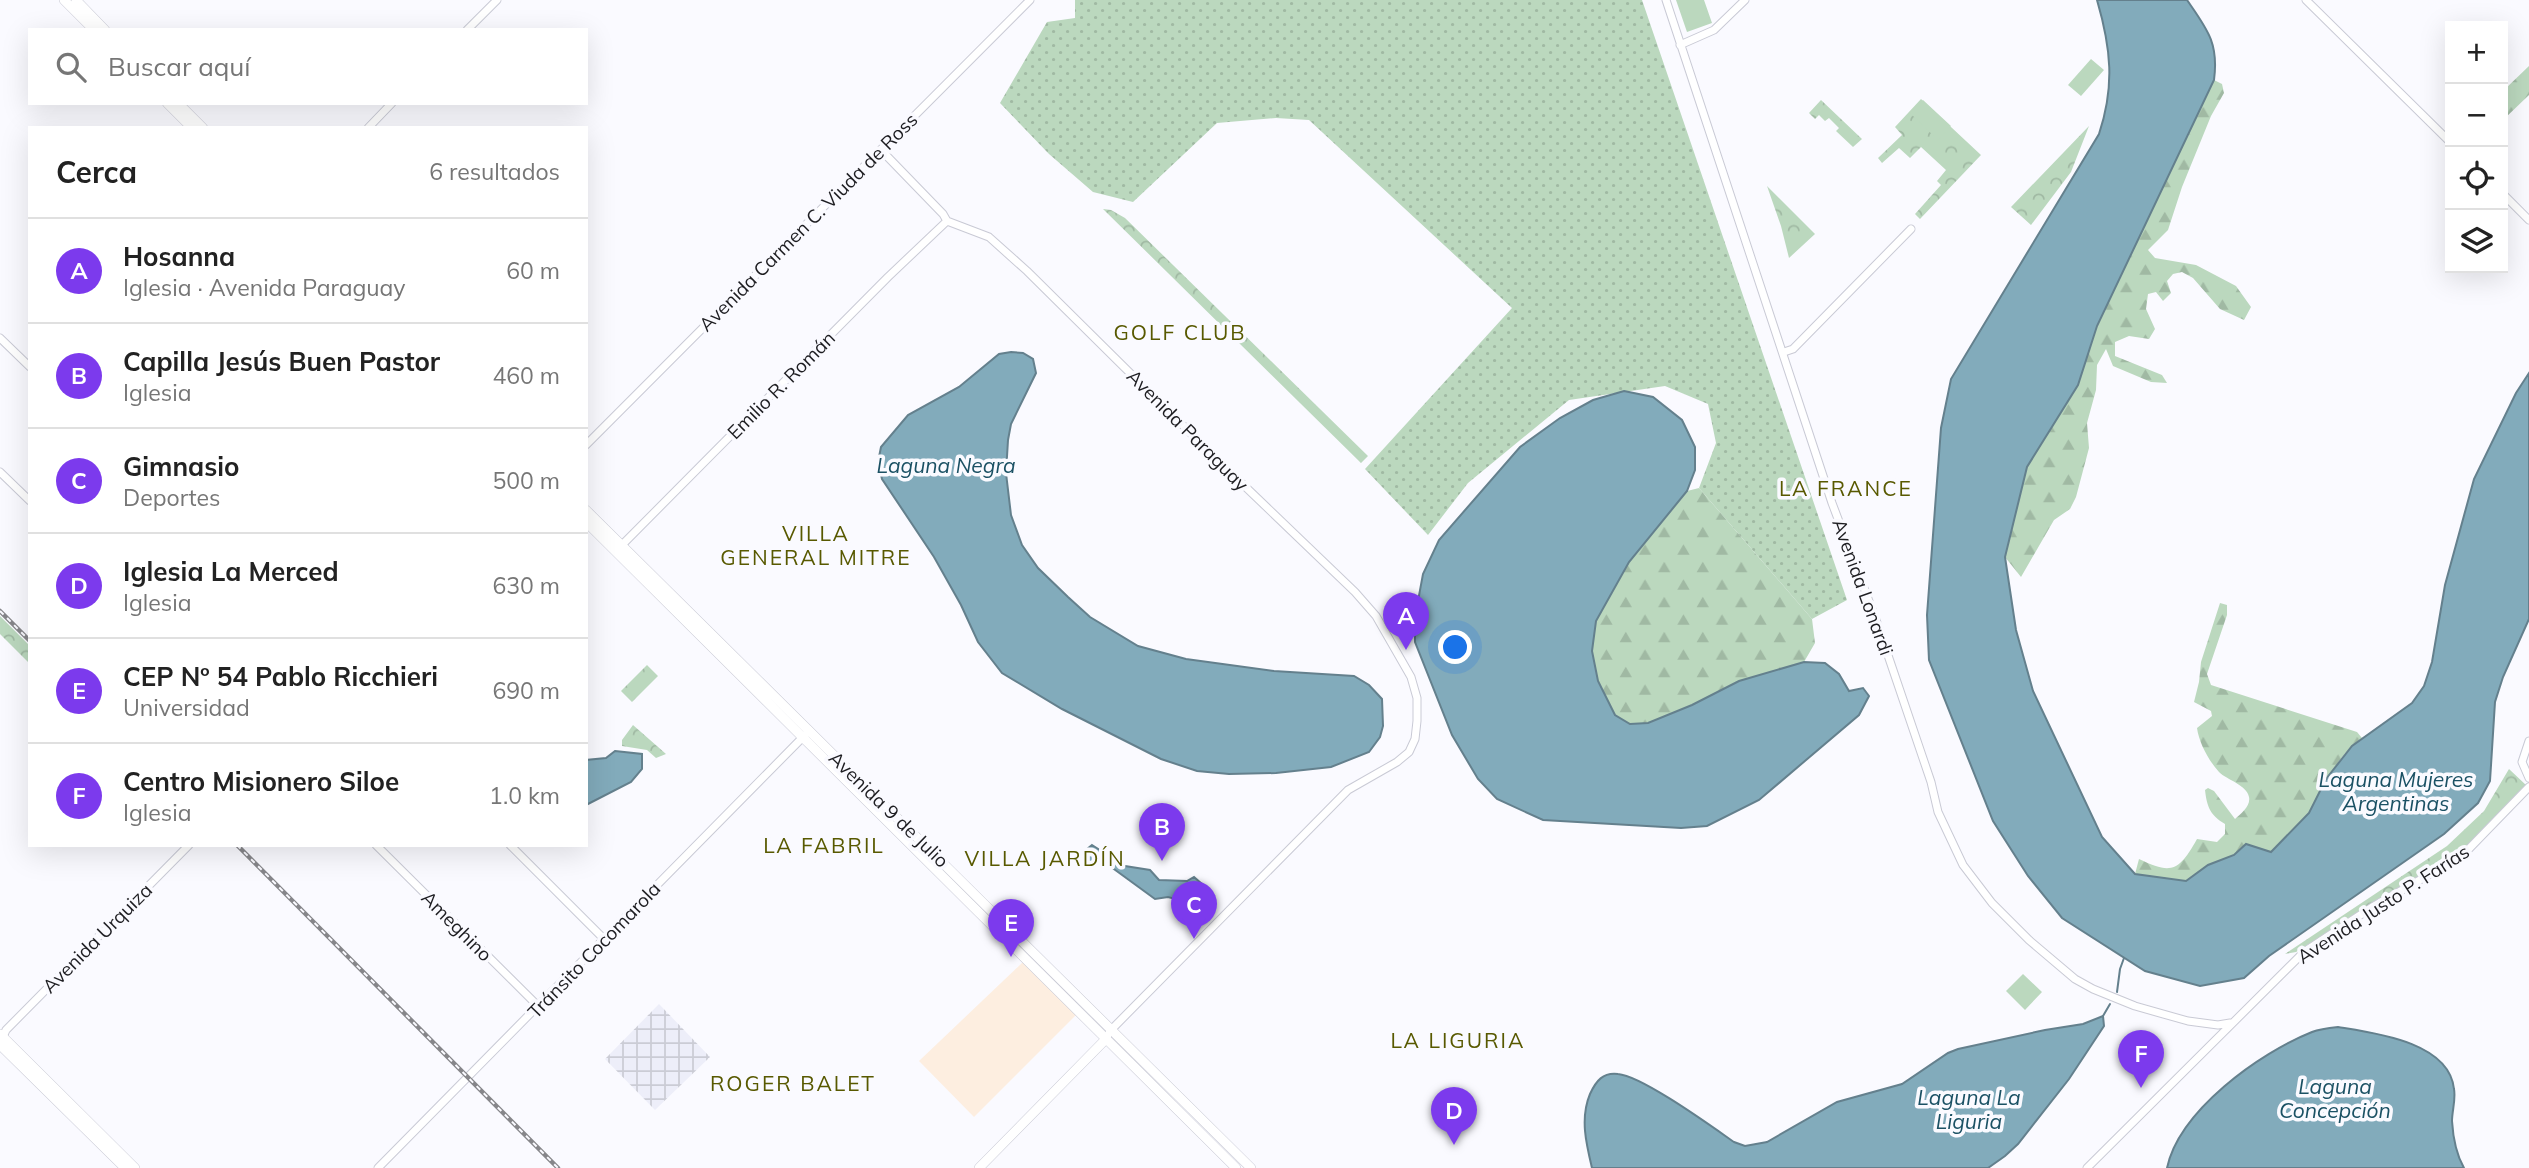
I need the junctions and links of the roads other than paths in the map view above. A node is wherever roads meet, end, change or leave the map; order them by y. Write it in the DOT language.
graph roads {
  1 [pos="64,0"];
  2 [pos="76,0"];
  3 [pos="497,0"];
  4 [pos="1030,0"];
  5 [pos="1666,0"];
  6 [pos="1745,0"];
  7 [pos="2306,0"];
  8 [pos="92,28"];
  9 [pos="103,28"];
  10 [pos="469,28"];
  11 [pos="1680,44"];
  12 [pos="169,105"];
  13 [pos="180,105"];
  14 [pos="390,105"];
  15 [pos="190,126"];
  16 [pos="201,126"];
  17 [pos="370,126"];
  18 [pos="2445,137"];
  19 [pos="881,150"];
  20 [pos="2508,199"];
  21 [pos="2529,220"];
  22 [pos="947,221"];
  23 [pos="1911,229"];
  24 [pos="0,338"];
  25 [pos="1784,352"];
  26 [pos="28,366"];
  27 [pos="588,442"];
  28 [pos="0,472"];
  29 [pos="28,499"];
  30 [pos="588,512"];
  31 [pos="588,524"];
  32 [pos="619,548"];
  33 [pos="806,734"];
  34 [pos="2527,745"];
  35 [pos="2529,778"];
  36 [pos="2529,787"];
  37 [pos="186,847"];
  38 [pos="378,847"];
  39 [pos="512,847"];
  40 [pos="605,940"];
  41 [pos="539,1007"];
  42 [pos="2230,1023"];
  43 [pos="1108,1035"];
  44 [pos="1,1036"];
  45 [pos="125,1168"];
  46 [pos="135,1168"];
  47 [pos="378,1168"];
  48 [pos="979,1168"];
  49 [pos="1236,1168"];
  50 [pos="1251,1168"];
  51 [pos="2087,1168"];
  1 -- 8 [label="main road"];
  2 -- 9 [label="main road"];
  3 -- 10 [label="street"];
  4 -- 19 [label="street, Avenida Carmen C. Viuda de Ross"];
  5 -- 11 [label="street, Avenida Lonardi"];
  6 -- 11 [label="street"];
  7 -- 18 [label="street"];
  11 -- 25 [label="street, Avenida Lonardi"];
  12 -- 15 [label="main road"];
  13 -- 16 [label="main road"];
  14 -- 17 [label="street"];
  19 -- 22 [label="street, Avenida Paraguay"];
  19 -- 27 [label="street, Avenida Carmen C. Viuda de Ross"];
  20 -- 21 [label="street"];
  22 -- 32 [label="street, Emilio R. Román"];
  22 -- 43 [label="street, Avenida Paraguay"];
  23 -- 25 [label="street"];
  24 -- 26 [label="street"];
  25 -- 42 [label="street, Avenida Lonardi"];
  28 -- 29 [label="street"];
  30 -- 32 [label="main road, Avenida 9 de Julio"];
  31 -- 32 [label="main road, Avenida 9 de Julio"];
  32 -- 33 [label="main road, Avenida 9 de Julio"];
  33 -- 40 [label="street, Tránsito Cocomarola"];
  33 -- 43 [label="main road, Avenida 9 de Julio"];
  34 -- 35 [label="street"];
  36 -- 42 [label="street, Avenida Justo P. Farías"];
  37 -- 44 [label="street, Avenida Urquiza"];
  38 -- 41 [label="street, Ameghino"];
  39 -- 40 [label="street"];
  40 -- 41 [label="street, Tránsito Cocomarola"];
  41 -- 47 [label="street, Tránsito Cocomarola"];
  42 -- 51 [label="street, Avenida Justo P. Farías"];
  43 -- 48 [label="main road"];
  43 -- 49 [label="main road, Avenida 9 de Julio"];
  43 -- 50 [label="main road, Avenida 9 de Julio"];
  44 -- 45 [label="main road"];
  44 -- 46 [label="main road"];
}
